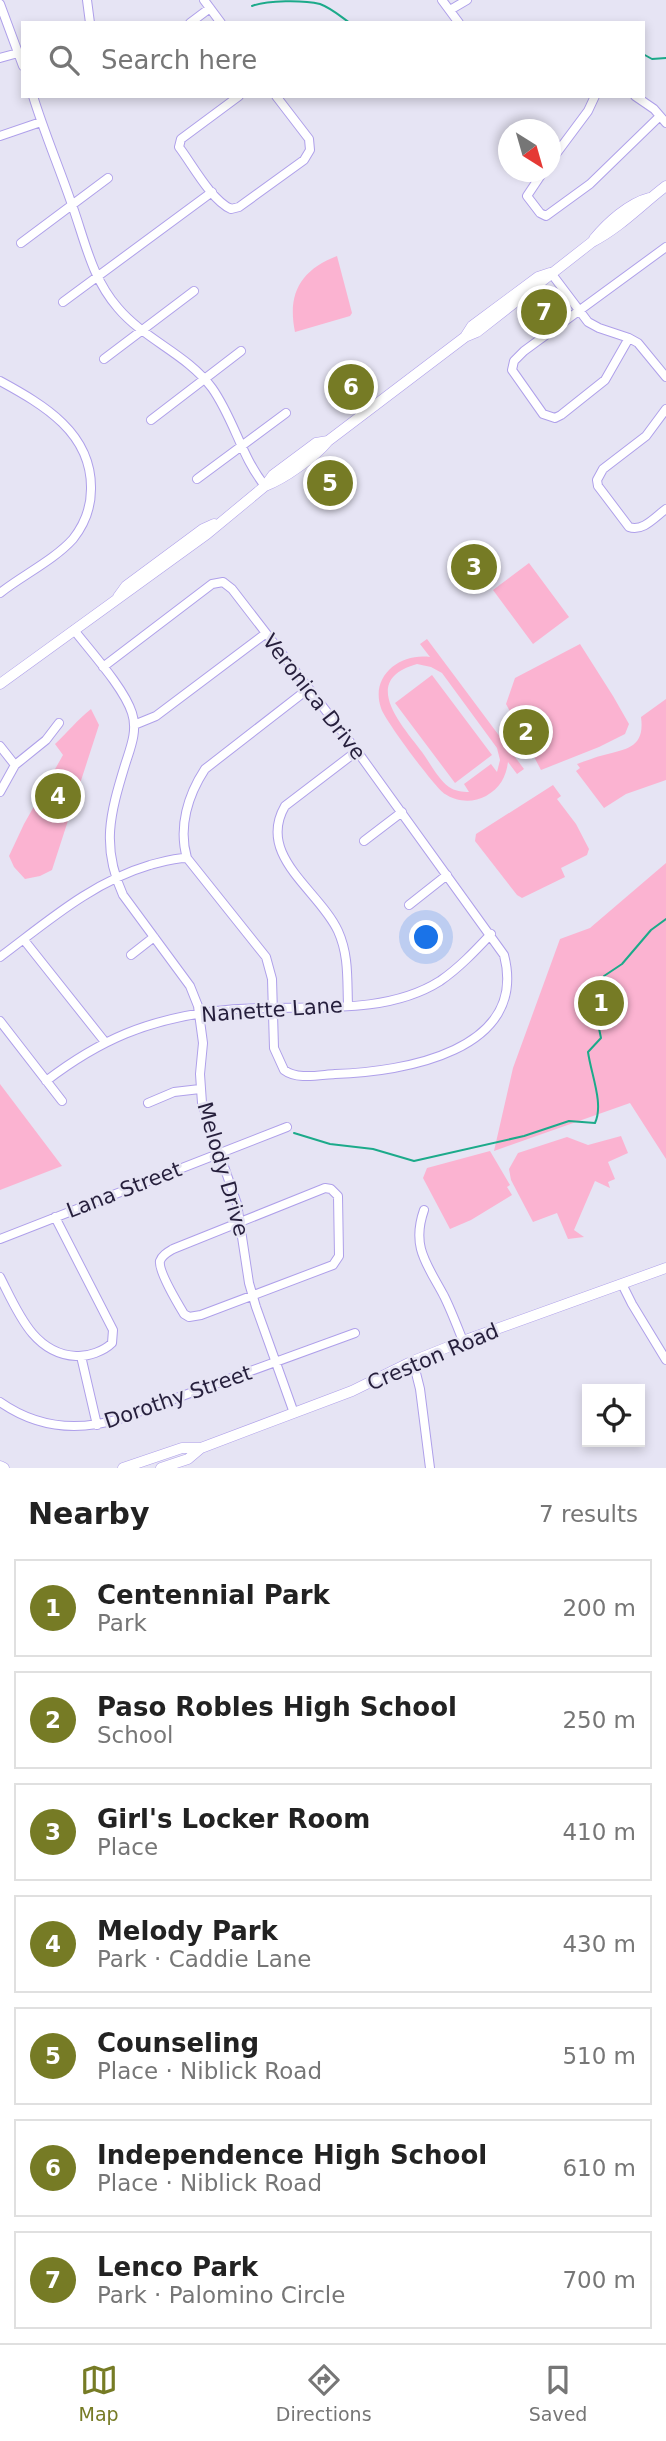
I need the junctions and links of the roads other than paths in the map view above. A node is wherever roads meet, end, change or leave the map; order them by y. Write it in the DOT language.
graph roads {
  1 [pos="87,0"];
  2 [pos="204,0"];
  3 [pos="442,0"];
  4 [pos="467,0"];
  5 [pos="0,4"];
  6 [pos="210,8"];
  7 [pos="450,10"];
  8 [pos="90,21"];
  9 [pos="193,21"];
  10 [pos="220,21"];
  11 [pos="458,21"];
  12 [pos="18,53"];
  13 [pos="0,58"];
  14 [pos="21,61"];
  15 [pos="34,98"];
  16 [pos="236,98"];
  17 [pos="277,98"];
  18 [pos="594,98"];
  19 [pos="637,98"];
  20 [pos="663,119"];
  21 [pos="41,122"];
  22 [pos="0,136"];
  23 [pos="561,148"];
  24 [pos="108,178"];
  25 [pos="536,182"];
  26 [pos="666,186"];
  27 [pos="212,192"];
  28 [pos="72,205"];
  29 [pos="20,243"];
  30 [pos="665,251"];
  31 [pos="551,273"];
  32 [pos="97,276"];
  33 [pos="194,291"];
  34 [pos="62,302"];
  35 [pos="579,311"];
  36 [pos="143,331"];
  37 [pos="629,338"];
  38 [pos="241,351"];
  39 [pos="104,359"];
  40 [pos="666,377"];
  41 [pos="205,379"];
  42 [pos="0,381"];
  43 [pos="666,408"];
  44 [pos="286,413"];
  45 [pos="151,420"];
  46 [pos="241,446"];
  47 [pos="197,479"];
  48 [pos="265,486"];
  49 [pos="666,509"];
  50 [pos="1,591"];
  51 [pos="74,630"];
  52 [pos="265,634"];
  53 [pos="103,667"];
  54 [pos="0,684"];
  55 [pos="308,690"];
  56 [pos="59,723"];
  57 [pos="134,724"];
  58 [pos="0,746"];
  59 [pos="357,751"];
  60 [pos="15,765"];
  61 [pos="0,792"];
  62 [pos="402,812"];
  63 [pos="364,841"];
  64 [pos="187,858"];
  65 [pos="447,874"];
  66 [pos="115,878"];
  67 [pos="409,905"];
  68 [pos="491,934"];
  69 [pos="154,937"];
  70 [pos="24,940"];
  71 [pos="131,955"];
  72 [pos="0,957"];
  73 [pos="348,1005"];
  74 [pos="271,1008"];
  75 [pos="200,1013"];
  76 [pos="0,1021"];
  77 [pos="105,1042"];
  78 [pos="46,1081"];
  79 [pos="201,1089"];
  80 [pos="62,1101"];
  81 [pos="148,1103"];
  82 [pos="287,1127"];
  83 [pos="220,1153"];
  84 [pos="424,1210"];
  85 [pos="55,1217"];
  86 [pos="241,1221"];
  87 [pos="0,1239"];
  88 [pos="666,1268"];
  89 [pos="0,1277"];
  90 [pos="622,1283"];
  91 [pos="253,1296"];
  92 [pos="355,1334"];
  93 [pos="463,1341"];
  94 [pos="81,1356"];
  95 [pos="666,1360"];
  96 [pos="413,1361"];
  97 [pos="276,1362"];
  98 [pos="0,1402"];
  99 [pos="294,1413"];
  100 [pos="97,1425"];
  101 [pos="201,1448"];
  102 [pos="122,1468"];
  103 [pos="161,1468"];
  104 [pos="430,1468"];
  1 -- 8 [label="street"];
  2 -- 6 [label="street"];
  3 -- 7 [label="street"];
  4 -- 7 [label="street"];
  5 -- 12 [label="street"];
  6 -- 9 [label="street"];
  6 -- 10 [label="street"];
  7 -- 11 [label="street"];
  12 -- 13 [label="street"];
  12 -- 14 [label="street"];
  15 -- 21 [label="street"];
  16 -- 27 [label="street"];
  17 -- 27 [label="street"];
  18 -- 23 [label="street"];
  19 -- 20 [label="street"];
  20 -- 25 [label="street"];
  21 -- 22 [label="street"];
  21 -- 28 [label="street"];
  24 -- 28 [label="street"];
  26 -- 31 [label="main road"];
  27 -- 32 [label="street"];
  28 -- 29 [label="street"];
  28 -- 32 [label="street"];
  30 -- 35 [label="street"];
  31 -- 35 [label="street"];
  31 -- 48 [label="main road"];
  32 -- 34 [label="street"];
  32 -- 36 [label="street"];
  33 -- 36 [label="street"];
  35 -- 37 [label="street"];
  35 -- 37 [label="street"];
  36 -- 39 [label="street"];
  36 -- 41 [label="street"];
  37 -- 40 [label="street"];
  38 -- 41 [label="street"];
  41 -- 45 [label="street"];
  41 -- 46 [label="street"];
  42 -- 50 [label="street"];
  43 -- 49 [label="street"];
  44 -- 46 [label="street"];
  46 -- 47 [label="street"];
  46 -- 48 [label="street"];
  48 -- 51 [label="main road"];
  51 -- 53 [label="street"];
  51 -- 54 [label="main road"];
  52 -- 53 [label="street, Veronica Drive"];
  52 -- 55 [label="street, Veronica Drive"];
  52 -- 57 [label="street"];
  53 -- 57 [label="street"];
  55 -- 59 [label="street, Veronica Drive"];
  55 -- 64 [label="street"];
  56 -- 60 [label="street"];
  57 -- 66 [label="street, Melody Drive"];
  58 -- 60 [label="street"];
  59 -- 62 [label="street, Veronica Drive"];
  59 -- 73 [label="street"];
  60 -- 61 [label="street"];
  62 -- 63 [label="street"];
  62 -- 65 [label="street, Veronica Drive"];
  64 -- 66 [label="street"];
  64 -- 74 [label="street"];
  65 -- 67 [label="street"];
  65 -- 68 [label="street, Veronica Drive"];
  66 -- 69 [label="street, Melody Drive"];
  66 -- 70 [label="street"];
  68 -- 73 [label="street, Nanette Lane"];
  68 -- 74 [label="street, Veronica Drive"];
  69 -- 71 [label="street"];
  69 -- 75 [label="street, Melody Drive"];
  70 -- 72 [label="street"];
  70 -- 77 [label="street"];
  73 -- 74 [label="street, Nanette Lane"];
  74 -- 75 [label="street, Nanette Lane"];
  75 -- 77 [label="street, Nanette Lane"];
  75 -- 79 [label="street, Melody Drive"];
  76 -- 78 [label="street"];
  77 -- 78 [label="street, Nanette Lane"];
  78 -- 80 [label="street"];
  79 -- 81 [label="street"];
  79 -- 83 [label="street, Melody Drive"];
  82 -- 83 [label="street, Lana Street"];
  83 -- 85 [label="street, Lana Street"];
  83 -- 86 [label="street, Melody Drive"];
  84 -- 93 [label="street"];
  85 -- 87 [label="street, Lana Street"];
  85 -- 94 [label="street"];
  86 -- 91 [label="street, Melody Drive"];
  86 -- 91 [label="street"];
  86 -- 91 [label="street"];
  88 -- 90 [label="main road, Creston Road"];
  89 -- 94 [label="street"];
  90 -- 93 [label="main road, Creston Road"];
  90 -- 95 [label="street"];
  91 -- 97 [label="street, Melody Drive"];
  92 -- 97 [label="street, Dorothy Street"];
  93 -- 96 [label="main road, Creston Road"];
  94 -- 100 [label="street"];
  96 -- 99 [label="main road, Creston Road"];
  96 -- 104 [label="street"];
  97 -- 99 [label="street, Melody Drive"];
  97 -- 100 [label="street, Dorothy Street"];
  98 -- 100 [label="street, Dorothy Street"];
  99 -- 101 [label="main road, Creston Road"];
  101 -- 102 [label="main road, Creston Road"];
  101 -- 103 [label="main road, Creston Road"];
}
